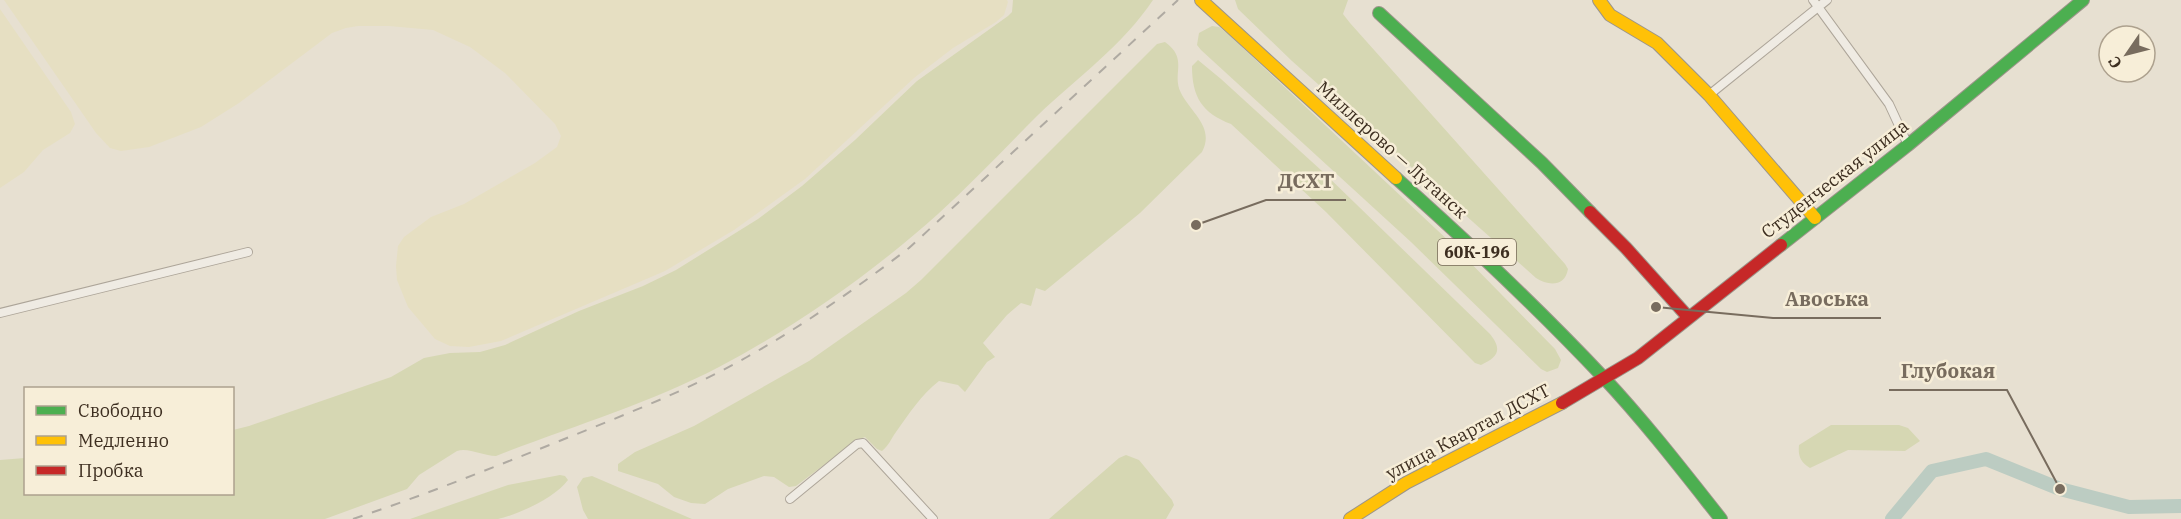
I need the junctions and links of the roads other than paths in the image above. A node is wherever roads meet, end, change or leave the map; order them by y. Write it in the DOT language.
graph roads {
  1 [pos="1599,0"];
  2 [pos="1827,0"];
  3 [pos="2083,0"];
  4 [pos="1816,3"];
  5 [pos="1205,4"];
  6 [pos="1379,14"];
  7 [pos="1709,95"];
  8 [pos="1908,145"];
  9 [pos="1815,218"];
  10 [pos="248,252"];
  11 [pos="0,313"];
  12 [pos="1688,317"];
  13 [pos="1605,380"];
  14 [pos="790,499"];
  15 [pos="933,519"];
  16 [pos="1350,519"];
  17 [pos="1721,519"];
  1 -- 7 [label="street"];
  2 -- 4 [label="street"];
  3 -- 8 [label="street, Студенческая улица"];
  4 -- 7 [label="street"];
  4 -- 8 [label="street"];
  5 -- 13 [label="street, Миллерово — Луганск / 60К-196"];
  6 -- 12 [label="street"];
  7 -- 9 [label="street"];
  8 -- 9 [label="street, Студенческая улица"];
  9 -- 12 [label="street, Студенческая улица"];
  10 -- 11 [label="street"];
  12 -- 13 [label="street, Студенческая улица"];
  13 -- 16 [label="street, улица Квартал ДСХТ"];
  13 -- 17 [label="street, Миллерово — Луганск / 60К-196"];
  14 -- 15 [label="street"];
}
